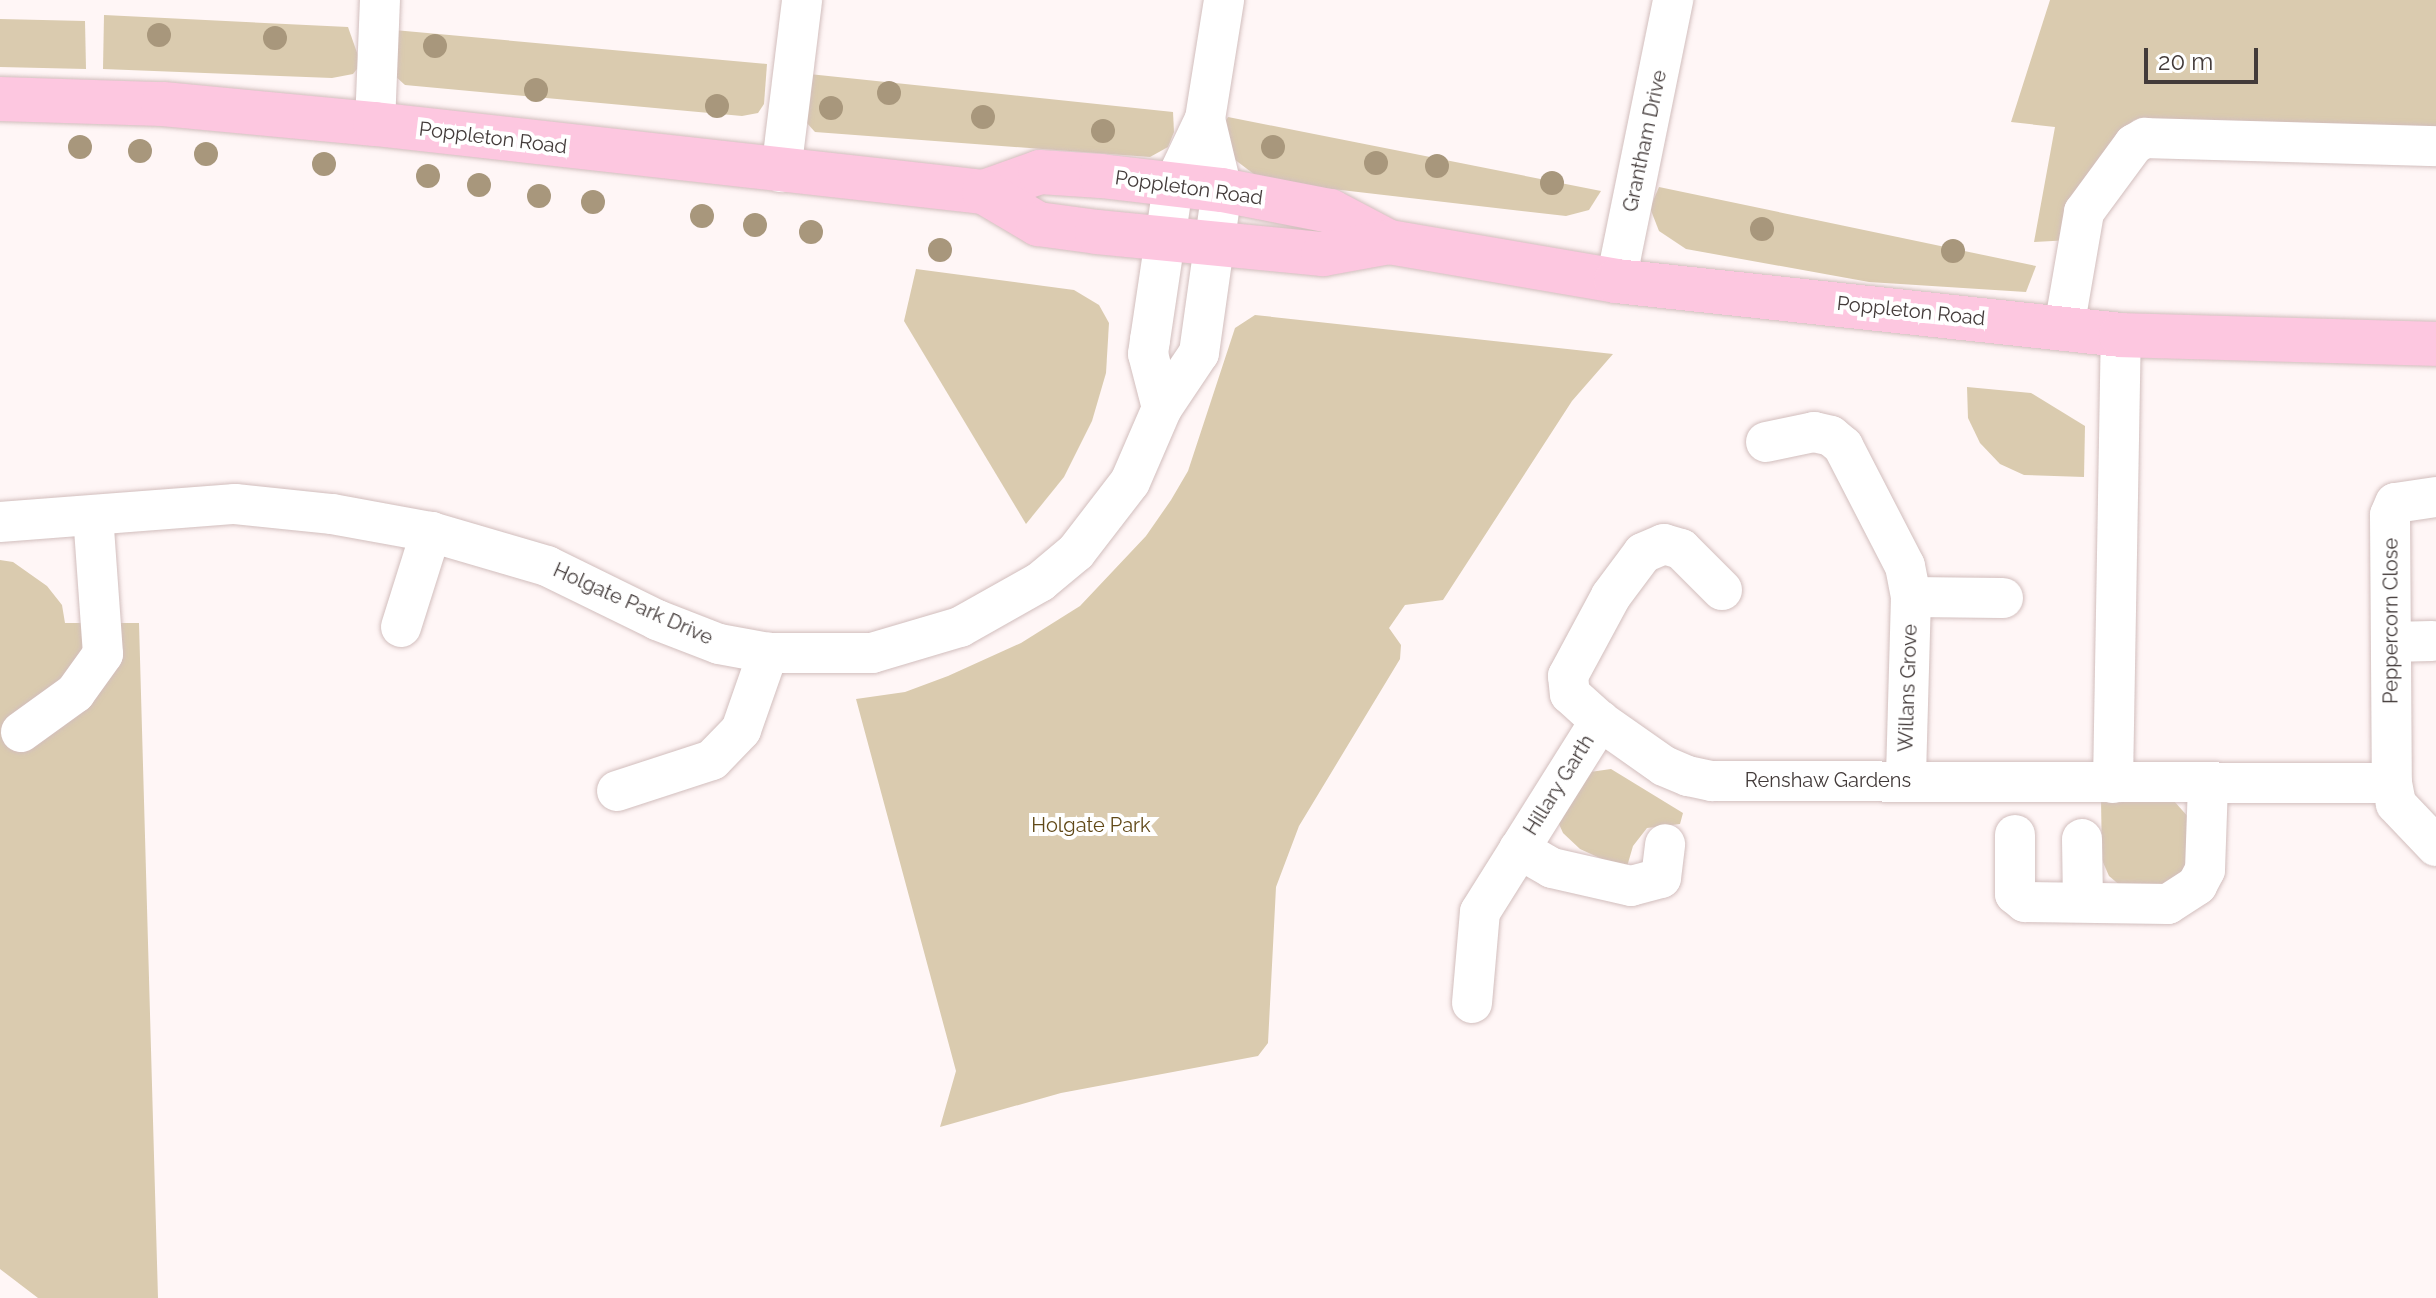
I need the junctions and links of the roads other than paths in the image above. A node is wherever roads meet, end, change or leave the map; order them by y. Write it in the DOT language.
graph roads {
  1 [pos="380,0"];
  2 [pos="802,0"];
  3 [pos="1224,0"];
  4 [pos="1673,0"];
  5 [pos="0,99"];
  6 [pos="1205,119"];
  7 [pos="375,124"];
  8 [pos="2436,146"];
  9 [pos="781,172"];
  10 [pos="1173,186"];
  11 [pos="1222,190"];
  12 [pos="984,192"];
  13 [pos="1166,239"];
  14 [pos="1389,242"];
  15 [pos="1218,243"];
  16 [pos="1616,281"];
  17 [pos="2064,328"];
  18 [pos="2121,335"];
  19 [pos="2436,344"];
  20 [pos="1162,408"];
  21 [pos="1766,442"];
  22 [pos="2436,497"];
  23 [pos="93,515"];
  24 [pos="0,522"];
  25 [pos="431,532"];
  26 [pos="1722,590"];
  27 [pos="1911,597"];
  28 [pos="2003,598"];
  29 [pos="401,627"];
  30 [pos="2432,641"];
  31 [pos="2391,642"];
  32 [pos="768,653"];
  33 [pos="1600,721"];
  34 [pos="21,732"];
  35 [pos="1906,779"];
  36 [pos="2113,783"];
  37 [pos="2392,783"];
  38 [pos="2208,784"];
  39 [pos="617,791"];
  40 [pos="2015,835"];
  41 [pos="2082,839"];
  42 [pos="1665,844"];
  43 [pos="2436,846"];
  44 [pos="1519,849"];
  45 [pos="2083,902"];
  46 [pos="1472,1003"];
  1 -- 7 [label="street"];
  2 -- 9 [label="street"];
  3 -- 6 [label="street"];
  4 -- 16 [label="street, Grantham Drive"];
  5 -- 7 [label="main road, Poppleton Road"];
  6 -- 10 [label="street"];
  6 -- 11 [label="street, Holgate Park Drive"];
  7 -- 9 [label="main road, Poppleton Road"];
  8 -- 17 [label="street"];
  9 -- 12 [label="main road, Poppleton Road"];
  10 -- 11 [label="main road, Poppleton Road"];
  10 -- 12 [label="main road, Poppleton Road"];
  10 -- 13 [label="street"];
  11 -- 14 [label="main road, Poppleton Road"];
  11 -- 15 [label="street, Holgate Park Drive"];
  12 -- 13 [label="main road, Poppleton Road"];
  13 -- 15 [label="main road, Poppleton Road"];
  13 -- 20 [label="street"];
  14 -- 15 [label="main road, Poppleton Road"];
  14 -- 16 [label="main road, Poppleton Road"];
  15 -- 20 [label="street, Holgate Park Drive"];
  16 -- 17 [label="main road, Poppleton Road"];
  17 -- 18 [label="main road, Poppleton Road"];
  18 -- 19 [label="main road, Poppleton Road"];
  18 -- 36 [label="street"];
  20 -- 32 [label="street, Holgate Park Drive"];
  21 -- 27 [label="street, Willans Grove"];
  22 -- 31 [label="street, Peppercorn Close"];
  23 -- 24 [label="street, Holgate Park Drive"];
  23 -- 25 [label="street, Holgate Park Drive"];
  23 -- 34 [label="street"];
  25 -- 29 [label="street"];
  25 -- 32 [label="street, Holgate Park Drive"];
  26 -- 33 [label="street, Renshaw Gardens"];
  27 -- 28 [label="street, Willans Grove"];
  27 -- 35 [label="street, Willans Grove"];
  30 -- 31 [label="street"];
  31 -- 37 [label="street, Peppercorn Close"];
  32 -- 39 [label="street"];
  33 -- 35 [label="street, Renshaw Gardens"];
  33 -- 44 [label="street, Hillary Garth"];
  35 -- 36 [label="street, Renshaw Gardens"];
  36 -- 38 [label="street, Renshaw Gardens"];
  37 -- 38 [label="street, Renshaw Gardens"];
  37 -- 43 [label="street"];
  38 -- 45 [label="street"];
  40 -- 45 [label="street"];
  41 -- 45 [label="street"];
  42 -- 44 [label="street, Hillary Garth"];
  44 -- 46 [label="street, Hillary Garth"];
}
